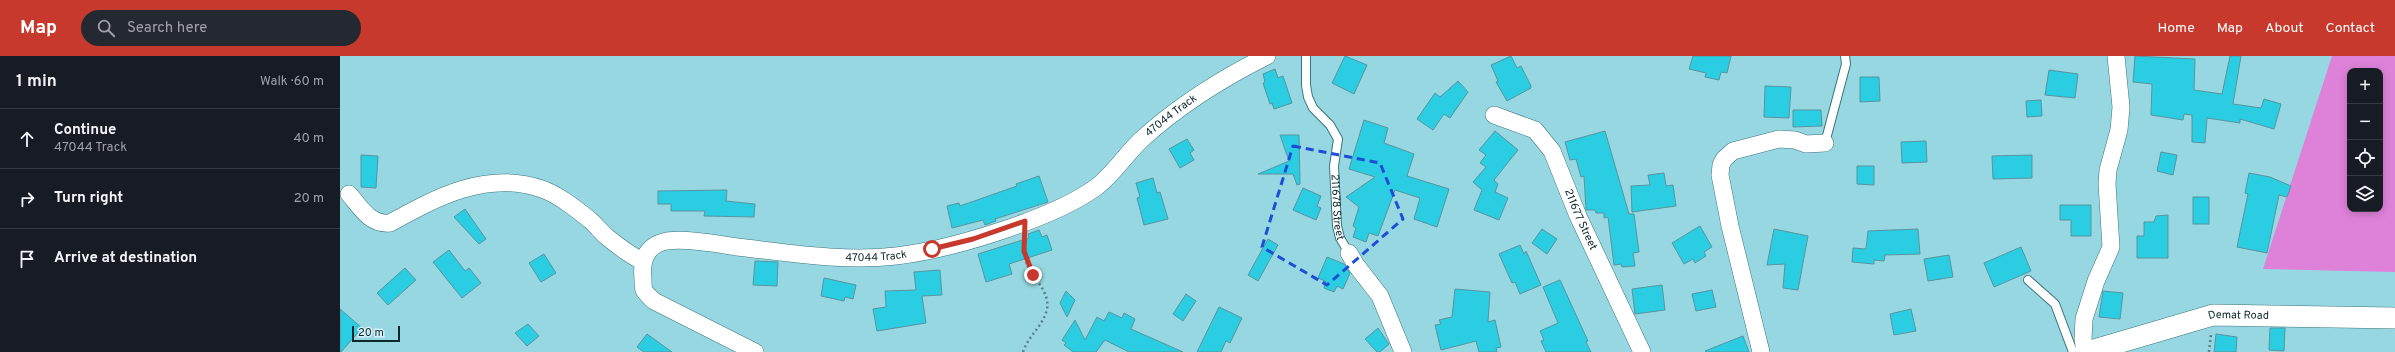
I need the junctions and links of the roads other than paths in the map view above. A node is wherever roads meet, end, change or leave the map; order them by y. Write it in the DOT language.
graph roads {
  1 [pos="1267,56"];
  2 [pos="1306,56"];
  3 [pos="1845,56"];
  4 [pos="2116,56"];
  5 [pos="1494,115"];
  6 [pos="1825,143"];
  7 [pos="349,194"];
  8 [pos="1349,253"];
  9 [pos="642,261"];
  10 [pos="2028,280"];
  11 [pos="2395,318"];
  12 [pos="723,345"];
  13 [pos="755,352"];
  14 [pos="1403,352"];
  15 [pos="1642,352"];
  16 [pos="1761,352"];
  17 [pos="2073,352"];
  18 [pos="2086,352"];
  1 -- 9 [label="street, 47044 Track"];
  2 -- 8 [label="lane, 211678 Street"];
  3 -- 6 [label="lane"];
  4 -- 18 [label="street"];
  5 -- 15 [label="street, 211677 Street"];
  6 -- 16 [label="street"];
  7 -- 9 [label="street"];
  8 -- 14 [label="street, 211678 Street"];
  9 -- 12 [label="street"];
  10 -- 17 [label="lane"];
  11 -- 18 [label="street, Demat Road"];
  12 -- 13 [label="street"];
}
